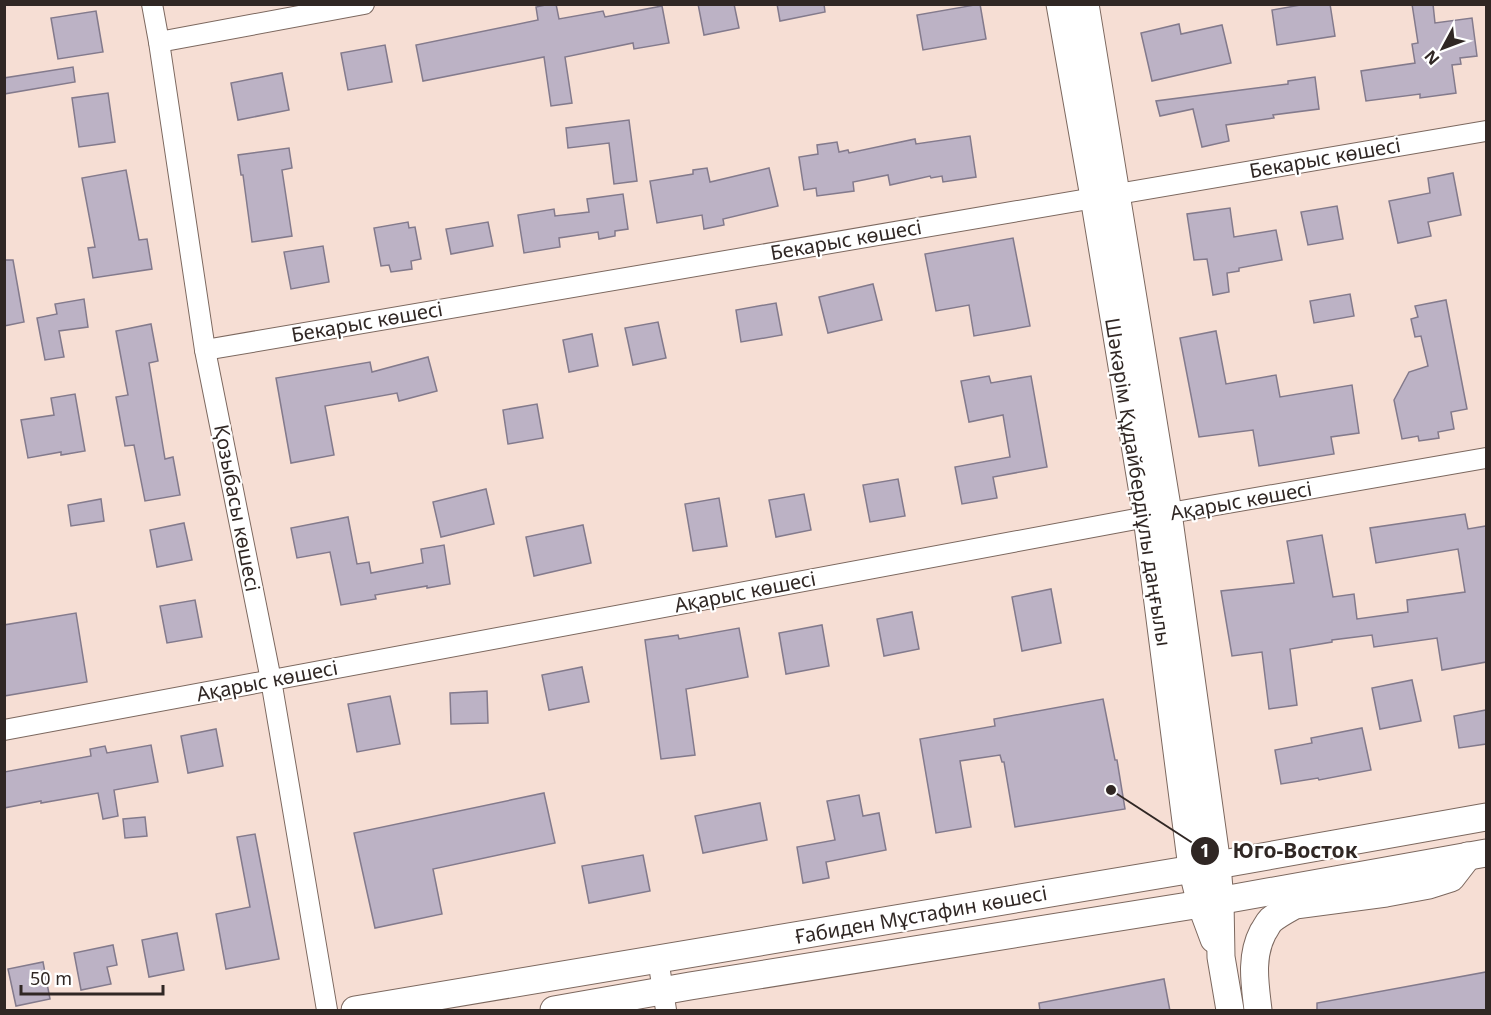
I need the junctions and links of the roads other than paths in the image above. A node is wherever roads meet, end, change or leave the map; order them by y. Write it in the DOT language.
graph roads {
  1 [pos="152,4"];
  2 [pos="364,4"];
  3 [pos="1060,4"];
  4 [pos="1085,4"];
  5 [pos="159,42"];
  6 [pos="1486,131"];
  7 [pos="1105,196"];
  8 [pos="205,350"];
  9 [pos="1486,458"];
  10 [pos="1158,515"];
  11 [pos="272,680"];
  12 [pos="4,730"];
  13 [pos="1486,817"];
  14 [pos="1478,854"];
  15 [pos="1204,867"];
  16 [pos="1210,902"];
  17 [pos="658,959"];
  18 [pos="664,1001"];
  19 [pos="327,1011"];
  20 [pos="355,1011"];
  21 [pos="554,1011"];
  22 [pos="1230,1011"];
  23 [pos="1258,1011"];
  1 -- 5 [label="street, Қозыбасы көшесі"];
  2 -- 5 [label="street"];
  3 -- 7 [label="main road, Шәкәрім Құдайбердіұлы даңғылы"];
  4 -- 7 [label="main road, Шәкәрім Құдайбердіұлы даңғылы"];
  5 -- 8 [label="street, Қозыбасы көшесі"];
  6 -- 7 [label="street, Бекарыс көшесі"];
  7 -- 8 [label="street, Бекарыс көшесі"];
  7 -- 10 [label="main road, Шәкәрім Құдайбердіұлы даңғылы"];
  8 -- 11 [label="street, Қозыбасы көшесі"];
  9 -- 10 [label="street, Ақарыс көшесі"];
  10 -- 11 [label="street, Ақарыс көшесі"];
  10 -- 15 [label="main road, Шәкәрім Құдайбердіұлы даңғылы"];
  11 -- 12 [label="street, Ақарыс көшесі"];
  11 -- 19 [label="street, Қозыбасы көшесі"];
  13 -- 15 [label="main road, Ғабиден Мұстафин көшесі"];
  14 -- 16 [label="main road, Ғабиден Мұстафин көшесі"];
  14 -- 23 [label="main road"];
  15 -- 16 [label="main road, Шәкәрім Құдайбердіұлы даңғылы"];
  15 -- 17 [label="main road, Ғабиден Мұстафин көшесі"];
  16 -- 18 [label="main road, Ғабиден Мұстафин көшесі"];
  16 -- 22 [label="main road, Шәкәрім Құдайбердіұлы даңғылы"];
  17 -- 18 [label="street"];
  17 -- 20 [label="main road, Ғабиден Мұстафин көшесі"];
  18 -- 21 [label="main road, Ғабиден Мұстафин көшесі"];
}
